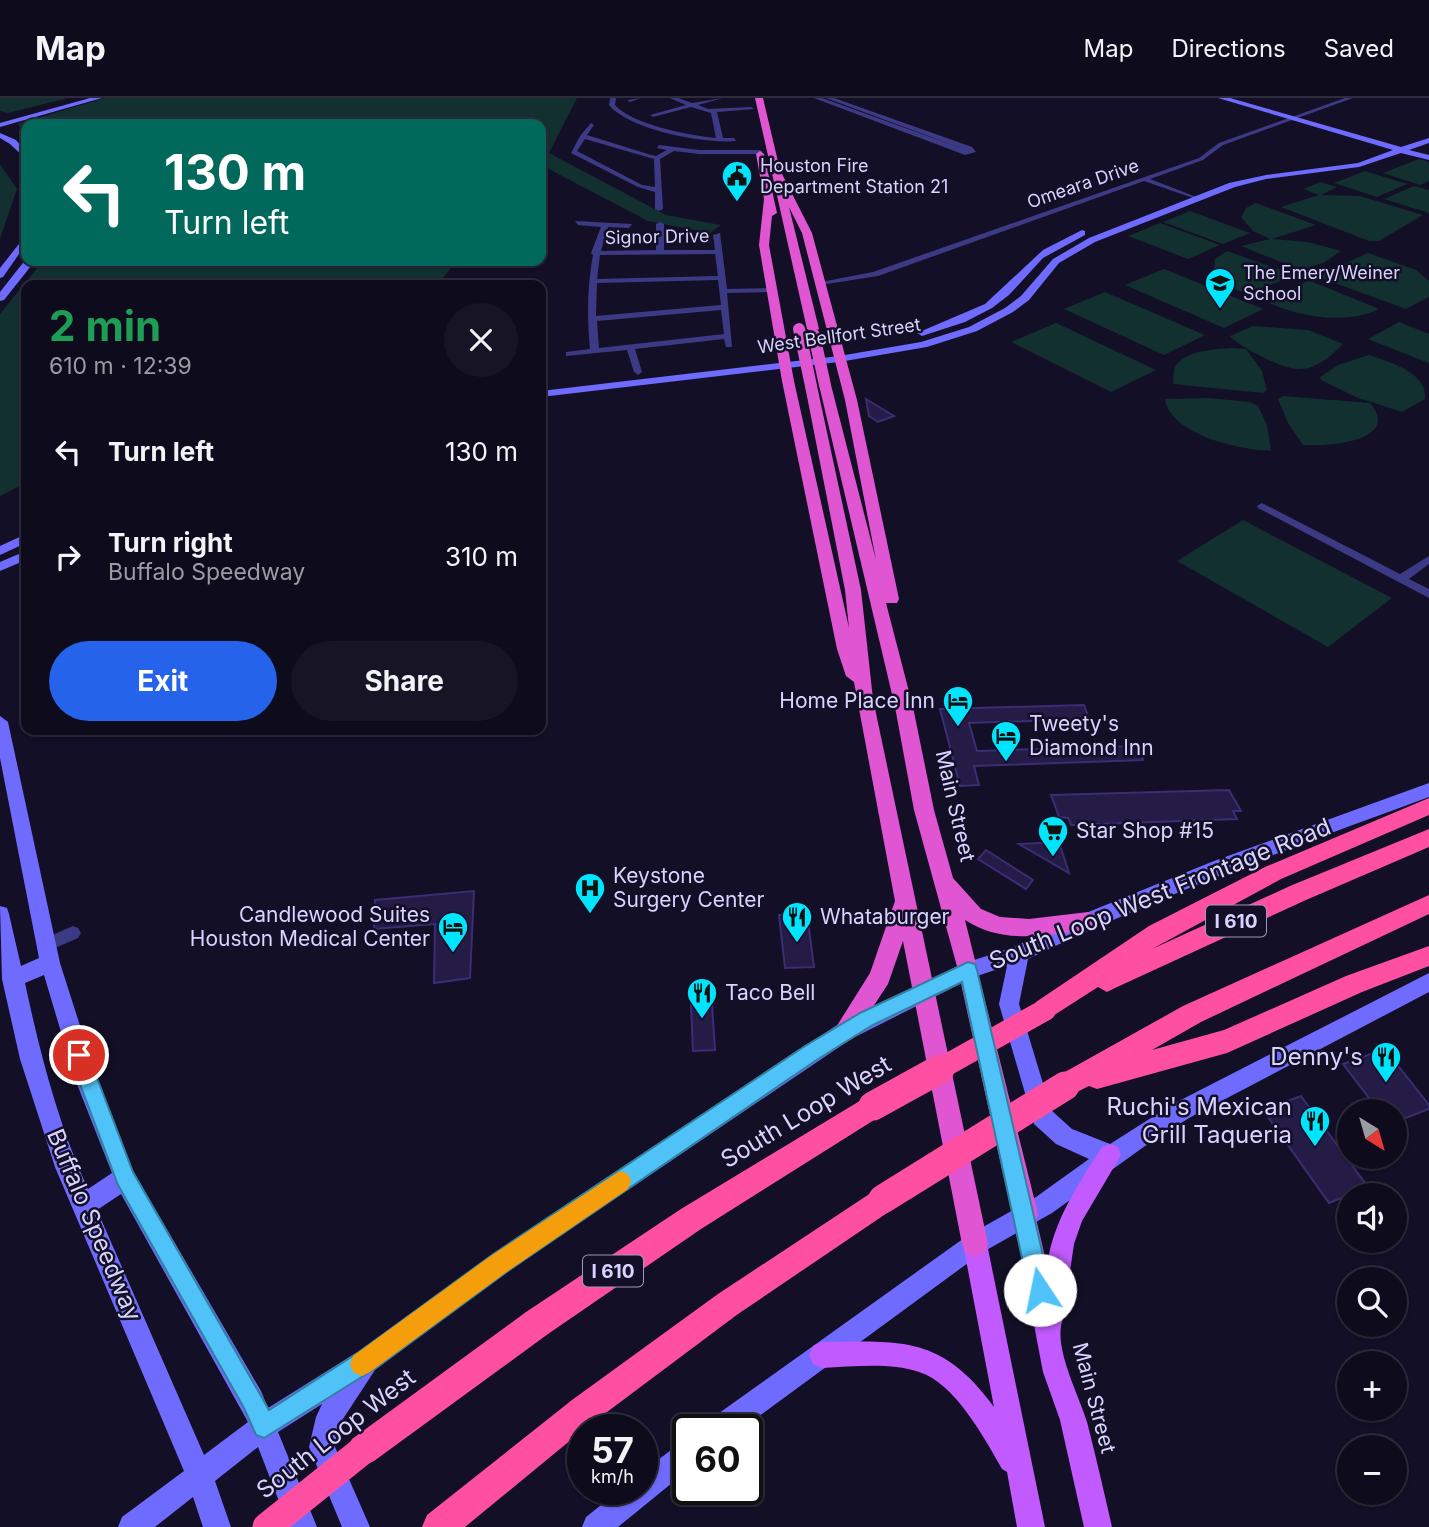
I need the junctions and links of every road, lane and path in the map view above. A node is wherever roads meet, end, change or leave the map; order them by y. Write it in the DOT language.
graph roads {
  1 [pos="613,98"];
  2 [pos="673,98"];
  3 [pos="720,98"];
  4 [pos="749,98"];
  5 [pos="759,98"];
  6 [pos="824,98"];
  7 [pos="1224,98"];
  8 [pos="1240,98"];
  9 [pos="1350,98"];
  10 [pos="89,99"];
  11 [pos="691,105"];
  12 [pos="715,112"];
  13 [pos="751,112"];
  14 [pos="653,115"];
  15 [pos="1297,117"];
  16 [pos="1,123"];
  17 [pos="591,125"];
  18 [pos="1429,131"];
  19 [pos="17,132"];
  20 [pos="0,135"];
  21 [pos="583,136"];
  22 [pos="720,140"];
  23 [pos="734,140"];
  24 [pos="757,140"];
  25 [pos="1429,140"];
  26 [pos="944,143"];
  27 [pos="1400,147"];
  28 [pos="21,151"];
  29 [pos="760,152"];
  30 [pos="1429,152"];
  31 [pos="654,158"];
  32 [pos="1429,158"];
  33 [pos="1318,164"];
  34 [pos="776,170"];
  35 [pos="1326,170"];
  36 [pos="1144,179"];
  37 [pos="657,190"];
  38 [pos="1184,194"];
  39 [pos="1197,199"];
  40 [pos="768,201"];
  41 [pos="659,209"];
  42 [pos="578,223"];
  43 [pos="660,224"];
  44 [pos="605,225"];
  45 [pos="629,226"];
  46 [pos="718,235"];
  47 [pos="1077,235"];
  48 [pos="1092,240"];
  49 [pos="21,250"];
  50 [pos="660,252"];
  51 [pos="719,252"];
  52 [pos="595,253"];
  53 [pos="26,266"];
  54 [pos="0,275"];
  55 [pos="722,278"];
  56 [pos="1018,278"];
  57 [pos="592,281"];
  58 [pos="1037,282"];
  59 [pos="820,283"];
  60 [pos="791,289"];
  61 [pos="772,292"];
  62 [pos="724,293"];
  63 [pos="0,298"];
  64 [pos="725,307"];
  65 [pos="797,316"];
  66 [pos="591,318"];
  67 [pos="959,321"];
  68 [pos="806,329"];
  69 [pos="973,329"];
  70 [pos="779,333"];
  71 [pos="832,333"];
  72 [pos="630,347"];
  73 [pos="595,351"];
  74 [pos="837,353"];
  75 [pos="569,354"];
  76 [pos="784,359"];
  77 [pos="639,377"];
  78 [pos="788,381"];
  79 [pos="546,383"];
  80 [pos="846,384"];
  81 [pos="818,386"];
  82 [pos="546,393"];
  83 [pos="1262,506"];
  84 [pos="21,540"];
  85 [pos="0,551"];
  86 [pos="21,557"];
  87 [pos="1429,559"];
  88 [pos="0,567"];
  89 [pos="1401,579"];
  90 [pos="1429,594"];
  91 [pos="864,699"];
  92 [pos="904,707"];
  93 [pos="0,722"];
  94 [pos="1429,790"];
  95 [pos="9,802"];
  96 [pos="1429,806"];
  97 [pos="1429,838"];
  98 [pos="942,875"];
  99 [pos="906,900"];
  100 [pos="1429,904"];
  101 [pos="0,914"];
  102 [pos="1088,921"];
  103 [pos="73,933"];
  104 [pos="48,954"];
  105 [pos="1019,954"];
  106 [pos="1429,956"];
  107 [pos="968,970"];
  108 [pos="12,979"];
  109 [pos="1429,982"];
  110 [pos="925,990"];
  111 [pos="1045,1010"];
  112 [pos="844,1031"];
  113 [pos="1065,1086"];
  114 [pos="1110,1155"];
  115 [pos="125,1178"];
  116 [pos="82,1207"];
  117 [pos="1025,1214"];
  118 [pos="975,1244"];
  119 [pos="1048,1336"];
  120 [pos="822,1355"];
  121 [pos="368,1360"];
  122 [pos="739,1414"];
  123 [pos="264,1426"];
  124 [pos="672,1466"];
  125 [pos="199,1475"];
  126 [pos="1021,1479"];
  127 [pos="132,1527"];
  128 [pos="218,1527"];
  129 [pos="267,1527"];
  130 [pos="303,1527"];
  131 [pos="356,1527"];
  132 [pos="439,1527"];
  133 [pos="597,1527"];
  134 [pos="1031,1527"];
  135 [pos="1098,1527"];
  1 -- 22 [label="street"];
  2 -- 11 [label="street"];
  3 -- 11 [label="street"];
  4 -- 13 [label="highway"];
  5 -- 34 [label="highway, Main Street"];
  6 -- 26 [label="street"];
  7 -- 15 [label="main road"];
  8 -- 15 [label="main road"];
  9 -- 15 [label="street, Omeara Drive"];
  10 -- 16 [label="main road"];
  11 -- 12 [label="street"];
  11 -- 14 [label="street"];
  12 -- 13 [label="street"];
  12 -- 22 [label="street"];
  15 -- 27 [label="main road"];
  15 -- 36 [label="street, Omeara Drive"];
  16 -- 19 [label="main road"];
  17 -- 21 [label="street"];
  18 -- 27 [label="main road, West Bellfort Street"];
  20 -- 28 [label="main road"];
  21 -- 31 [label="street"];
  21 -- 37 [label="street"];
  22 -- 23 [label="street"];
  24 -- 29 [label="highway"];
  25 -- 27 [label="main road, West Bellfort Street"];
  27 -- 30 [label="main road"];
  27 -- 32 [label="main road"];
  27 -- 33 [label="main road, West Bellfort Street"];
  27 -- 35 [label="main road, West Bellfort Street"];
  29 -- 31 [label="street"];
  29 -- 40 [label="highway"];
  31 -- 37 [label="street"];
  33 -- 35 [label="main road"];
  33 -- 38 [label="main road, West Bellfort Street"];
  34 -- 59 [label="highway"];
  34 -- 68 [label="highway, Main Street"];
  35 -- 39 [label="main road, West Bellfort Street"];
  36 -- 38 [label="street"];
  36 -- 59 [label="street, Omeara Drive"];
  37 -- 41 [label="street"];
  38 -- 39 [label="street"];
  38 -- 47 [label="main road, West Bellfort Street"];
  39 -- 48 [label="main road, West Bellfort Street"];
  40 -- 60 [label="highway"];
  40 -- 61 [label="highway"];
  42 -- 44 [label="street"];
  43 -- 50 [label="street"];
  44 -- 45 [label="street"];
  44 -- 52 [label="street"];
  46 -- 51 [label="street"];
  47 -- 48 [label="main road"];
  47 -- 56 [label="main road, West Bellfort Street"];
  48 -- 58 [label="main road, West Bellfort Street"];
  49 -- 54 [label="main road"];
  50 -- 51 [label="street, Signor Drive"];
  50 -- 52 [label="street, Signor Drive"];
  51 -- 55 [label="street"];
  52 -- 57 [label="street"];
  53 -- 63 [label="main road"];
  55 -- 57 [label="street"];
  55 -- 62 [label="street"];
  56 -- 58 [label="main road"];
  56 -- 67 [label="main road, West Bellfort Street"];
  57 -- 66 [label="street"];
  58 -- 69 [label="main road, West Bellfort Street"];
  59 -- 71 [label="highway"];
  61 -- 62 [label="street"];
  61 -- 70 [label="highway"];
  62 -- 64 [label="street"];
  64 -- 66 [label="street"];
  64 -- 72 [label="street"];
  65 -- 68 [label="highway, Main Street"];
  66 -- 73 [label="street"];
  67 -- 69 [label="main road"];
  67 -- 74 [label="main road, West Bellfort Street"];
  68 -- 81 [label="highway, Main Street, bridge"];
  69 -- 74 [label="main road, West Bellfort Street"];
  70 -- 71 [label="highway"];
  70 -- 76 [label="highway"];
  71 -- 74 [label="highway"];
  72 -- 73 [label="street"];
  72 -- 77 [label="street"];
  73 -- 75 [label="street"];
  74 -- 76 [label="main road, West Bellfort Street"];
  74 -- 80 [label="highway"];
  76 -- 77 [label="main road, West Bellfort Street"];
  76 -- 78 [label="highway"];
  77 -- 79 [label="main road, West Bellfort Street"];
  77 -- 82 [label="main road, West Bellfort Street"];
  78 -- 80 [label="highway"];
  78 -- 91 [label="highway"];
  80 -- 92 [label="highway"];
  81 -- 91 [label="highway, Main Street"];
  81 -- 92 [label="highway, Main Street"];
  83 -- 89 [label="street"];
  84 -- 85 [label="main road"];
  86 -- 88 [label="main road"];
  87 -- 89 [label="street"];
  89 -- 90 [label="street"];
  91 -- 99 [label="highway, Main Street"];
  92 -- 98 [label="highway, Main Street"];
  93 -- 95 [label="main road"];
  94 -- 102 [label="main road, South Loop West Frontage Road"];
  95 -- 104 [label="main road"];
  96 -- 111 [label="highway"];
  97 -- 111 [label="highway, South Loop West / I 610"];
  98 -- 102 [label="highway"];
  98 -- 107 [label="highway, Main Street"];
  99 -- 110 [label="highway, Main Street"];
  99 -- 112 [label="highway"];
  100 -- 113 [label="highway"];
  101 -- 108 [label="main road, Buffalo Speedway"];
  102 -- 105 [label="main road, South Loop West Frontage Road"];
  103 -- 104 [label="street"];
  104 -- 108 [label="main road"];
  104 -- 115 [label="main road"];
  105 -- 107 [label="main road, South Loop West Frontage Road"];
  105 -- 114 [label="main road"];
  106 -- 113 [label="highway"];
  107 -- 110 [label="main road, South Loop West Frontage Road"];
  107 -- 117 [label="highway, Main Street"];
  108 -- 116 [label="main road, Buffalo Speedway"];
  109 -- 114 [label="main road"];
  110 -- 112 [label="main road, South Loop West Frontage Road"];
  110 -- 118 [label="highway, Main Street"];
  111 -- 129 [label="highway, South Loop West / I 610, bridge"];
  112 -- 121 [label="main road, South Loop West Frontage Road"];
  113 -- 132 [label="highway, bridge"];
  114 -- 117 [label="main road"];
  114 -- 119 [label="main road"];
  115 -- 116 [label="main road"];
  115 -- 123 [label="main road"];
  116 -- 125 [label="main road, Buffalo Speedway"];
  117 -- 118 [label="main road"];
  117 -- 119 [label="main road, Main Street"];
  118 -- 120 [label="main road"];
  118 -- 126 [label="main road, Main Street"];
  119 -- 135 [label="main road, Main Street"];
  120 -- 122 [label="main road"];
  120 -- 126 [label="main road"];
  121 -- 123 [label="main road, South Loop West Frontage Road"];
  121 -- 131 [label="main road"];
  123 -- 125 [label="main road, South Loop West Frontage Road"];
  123 -- 130 [label="main road"];
  124 -- 133 [label="main road"];
  125 -- 127 [label="main road, South Loop West Frontage Road"];
  125 -- 128 [label="main road, Buffalo Speedway"];
  126 -- 134 [label="main road, Main Street"];
}
